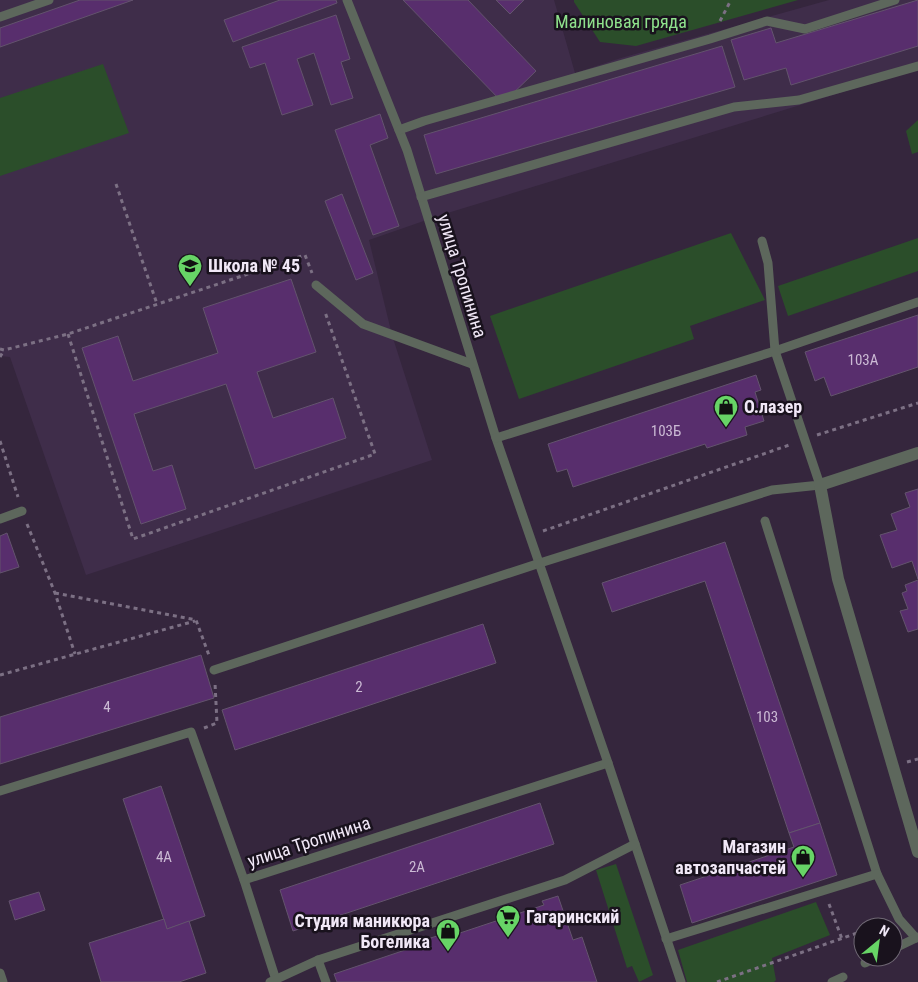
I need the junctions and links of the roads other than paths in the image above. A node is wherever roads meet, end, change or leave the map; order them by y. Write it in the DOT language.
graph roads {
  1 [pos="49,0"];
  2 [pos="347,0"];
  3 [pos="895,0"];
  4 [pos="0,18"];
  5 [pos="918,66"];
  6 [pos="399,130"];
  7 [pos="421,197"];
  8 [pos="762,240"];
  9 [pos="316,285"];
  10 [pos="918,302"];
  11 [pos="775,351"];
  12 [pos="472,364"];
  13 [pos="496,438"];
  14 [pos="918,453"];
  15 [pos="820,484"];
  16 [pos="22,511"];
  17 [pos="0,519"];
  18 [pos="765,521"];
  19 [pos="540,563"];
  20 [pos="214,670"];
  21 [pos="608,763"];
  22 [pos="0,792"];
  23 [pos="634,844"];
  24 [pos="918,852"];
  25 [pos="877,874"];
  26 [pos="244,880"];
  27 [pos="917,937"];
  28 [pos="666,939"];
  29 [pos="903,944"];
  30 [pos="318,960"];
  31 [pos="0,973"];
  32 [pos="843,978"];
  33 [pos="273,981"];
  34 [pos="3,982"];
  35 [pos="326,982"];
  36 [pos="681,982"];
  37 [pos="832,982"];
  1 -- 4 [label="lane"];
  2 -- 6 [label="lane, улица Тропинина"];
  3 -- 6 [label="lane"];
  5 -- 7 [label="lane"];
  6 -- 7 [label="lane, улица Тропинина"];
  7 -- 12 [label="lane, улица Тропинина"];
  8 -- 11 [label="lane"];
  9 -- 12 [label="lane"];
  10 -- 11 [label="lane"];
  11 -- 13 [label="lane"];
  11 -- 15 [label="lane"];
  12 -- 13 [label="lane, улица Тропинина"];
  13 -- 19 [label="lane, улица Тропинина"];
  14 -- 15 [label="street"];
  15 -- 19 [label="lane"];
  15 -- 24 [label="street"];
  16 -- 17 [label="lane"];
  18 -- 25 [label="lane"];
  19 -- 20 [label="lane"];
  19 -- 21 [label="lane, улица Тропинина"];
  21 -- 23 [label="lane, улица Тропинина"];
  21 -- 26 [label="lane, улица Тропинина"];
  22 -- 26 [label="lane, улица Тропинина"];
  23 -- 28 [label="lane, улица Тропинина"];
  23 -- 30 [label="lane"];
  25 -- 27 [label="lane"];
  25 -- 28 [label="lane"];
  26 -- 33 [label="lane"];
  27 -- 29 [label="lane"];
  28 -- 36 [label="lane, улица Тропинина"];
  30 -- 33 [label="lane"];
  30 -- 35 [label="lane"];
  31 -- 34 [label="lane"];
  32 -- 37 [label="lane"];
}
